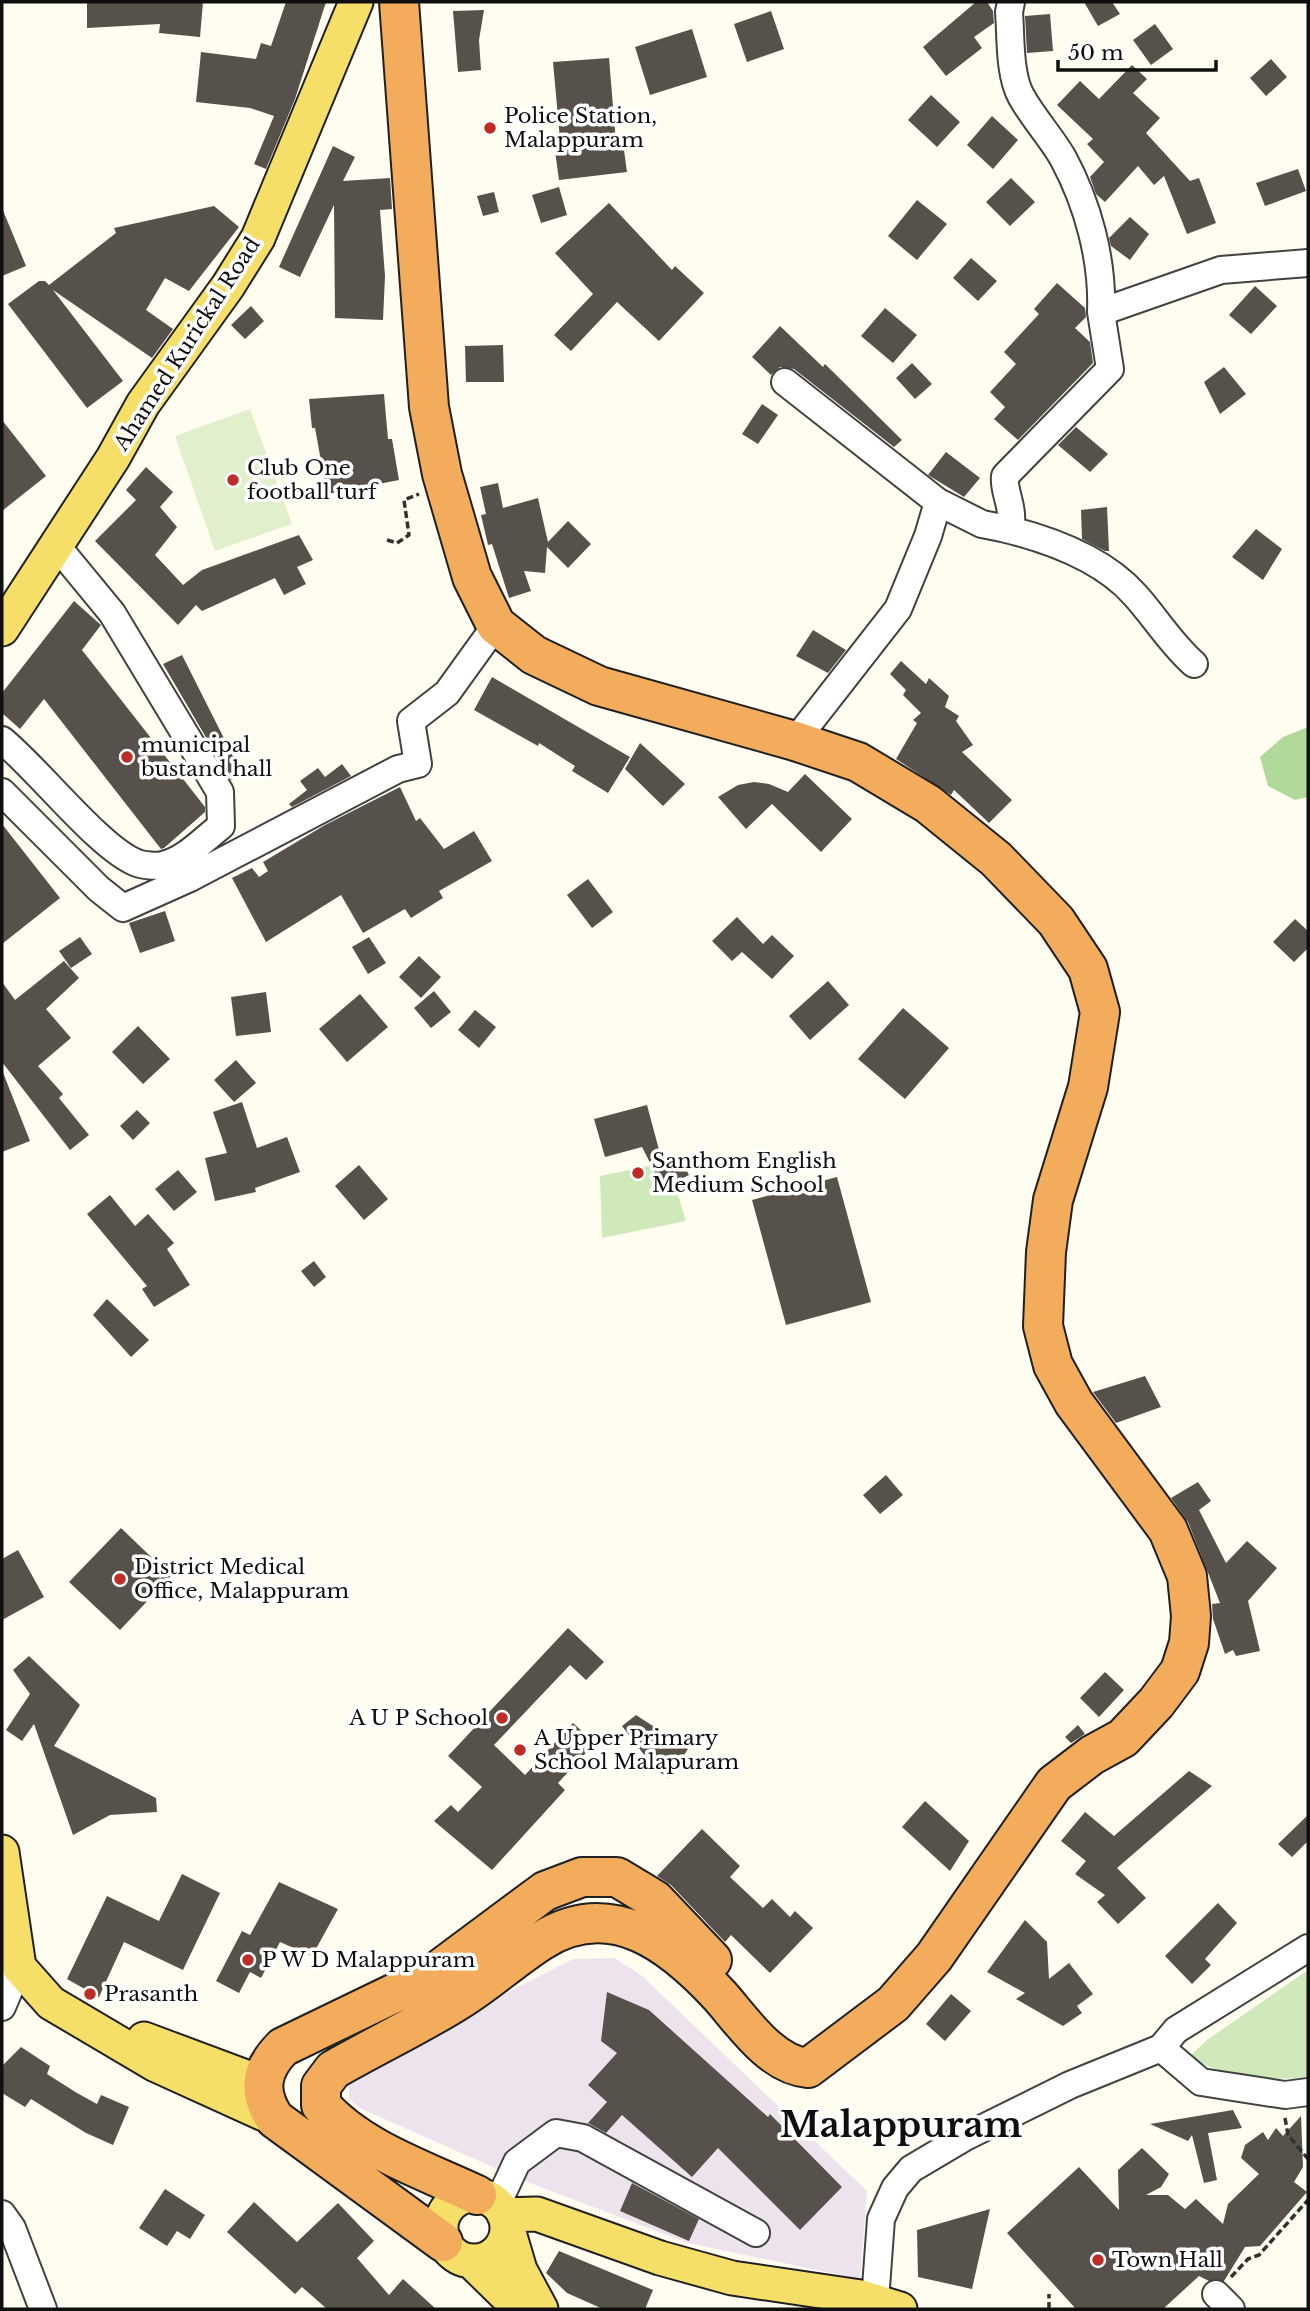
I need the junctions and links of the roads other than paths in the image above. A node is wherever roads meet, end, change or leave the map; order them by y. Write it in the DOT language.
graph roads {
  1 [pos="356,2"];
  2 [pos="399,2"];
  3 [pos="1011,2"];
  4 [pos="1308,263"];
  5 [pos="1101,313"];
  6 [pos="785,382"];
  7 [pos="938,502"];
  8 [pos="1002,528"];
  9 [pos="57,545"];
  10 [pos="496,625"];
  11 [pos="2,629"];
  12 [pos="1194,664"];
  13 [pos="2,740"];
  14 [pos="795,741"];
  15 [pos="2,792"];
  16 [pos="2,1852"];
  17 [pos="1308,1948"];
  18 [pos="10,1964"];
  19 [pos="2,2007"];
  20 [pos="91,2025"];
  21 [pos="1161,2048"];
  22 [pos="835,2049"];
  23 [pos="262,2083"];
  24 [pos="1297,2093"];
  25 [pos="275,2119"];
  26 [pos="496,2210"];
  27 [pos="2,2214"];
  28 [pos="756,2233"];
  29 [pos="457,2252"];
  30 [pos="873,2304"];
  31 [pos="43,2309"];
  32 [pos="520,2309"];
  33 [pos="541,2309"];
  1 -- 9 [label="main road, Ahamed Kurickal Road"];
  2 -- 10 [label="highway"];
  3 -- 5 [label="street"];
  4 -- 5 [label="street"];
  5 -- 8 [label="street"];
  6 -- 7 [label="street"];
  7 -- 8 [label="street"];
  7 -- 14 [label="street"];
  8 -- 12 [label="street"];
  9 -- 11 [label="main road, Ahamed Kurickal Road"];
  9 -- 13 [label="street"];
  10 -- 14 [label="highway"];
  10 -- 15 [label="street"];
  14 -- 22 [label="highway"];
  16 -- 18 [label="main road"];
  17 -- 21 [label="street"];
  18 -- 19 [label="street"];
  18 -- 20 [label="main road"];
  20 -- 23 [label="main road"];
  20 -- 25 [label="main road"];
  21 -- 24 [label="street"];
  21 -- 30 [label="street"];
  22 -- 23 [label="highway"];
  22 -- 26 [label="highway"];
  23 -- 25 [label="highway"];
  25 -- 29 [label="highway"];
  26 -- 28 [label="street"];
  26 -- 29 [label="main road"];
  26 -- 29 [label="main road"];
  26 -- 30 [label="main road"];
  26 -- 33 [label="main road"];
  27 -- 31 [label="street"];
  29 -- 32 [label="main road"];
}
